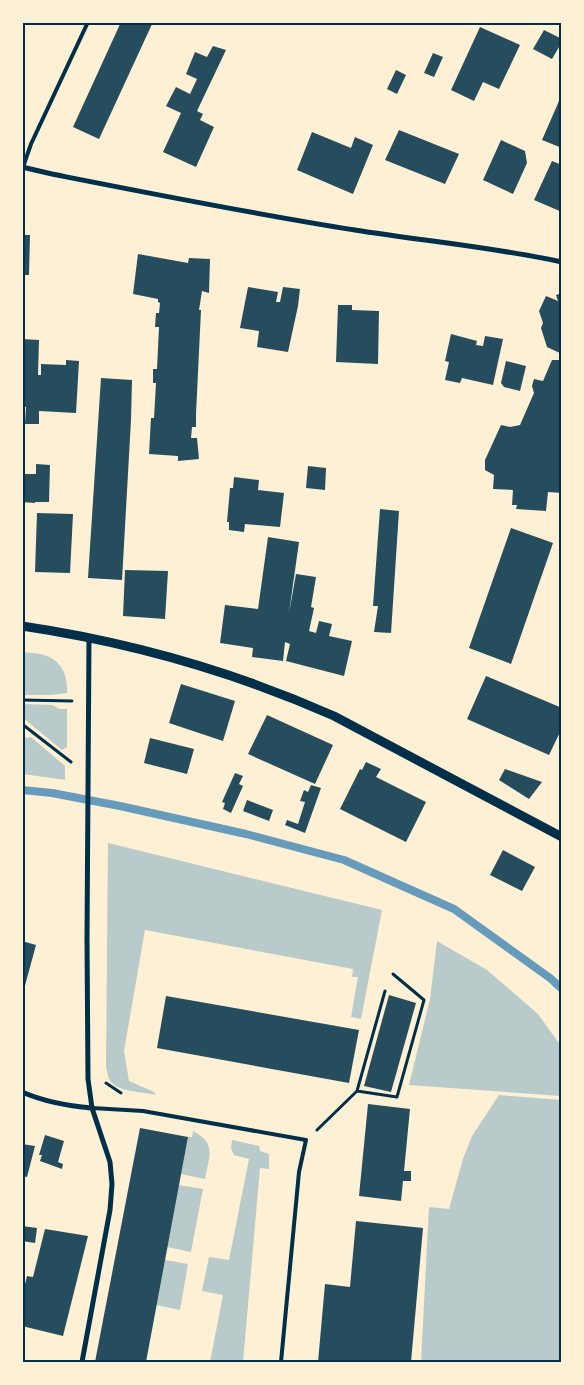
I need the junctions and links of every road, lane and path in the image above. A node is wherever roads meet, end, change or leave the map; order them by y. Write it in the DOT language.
graph roads {
  1 [pos="88,22"];
  2 [pos="22,167"];
  3 [pos="562,262"];
  4 [pos="22,626"];
  5 [pos="89,638"];
  6 [pos="22,700"];
  7 [pos="72,701"];
  8 [pos="22,724"];
  9 [pos="71,762"];
  10 [pos="562,836"];
  11 [pos="393,974"];
  12 [pos="385,991"];
  13 [pos="357,1091"];
  14 [pos="22,1092"];
  15 [pos="92,1108"];
  16 [pos="306,1140"];
  17 [pos="82,1362"];
  18 [pos="281,1362"];
  1 -- 2 [label="lane"];
  2 -- 3 [label="street"];
  4 -- 5 [label="street"];
  5 -- 10 [label="street"];
  5 -- 15 [label="street"];
  6 -- 7 [label="path"];
  8 -- 9 [label="path"];
  11 -- 13 [label="path"];
  12 -- 13 [label="path"];
  13 -- 16 [label="path"];
  14 -- 15 [label="street"];
  15 -- 16 [label="lane"];
  15 -- 17 [label="street"];
  16 -- 18 [label="lane"];
}
